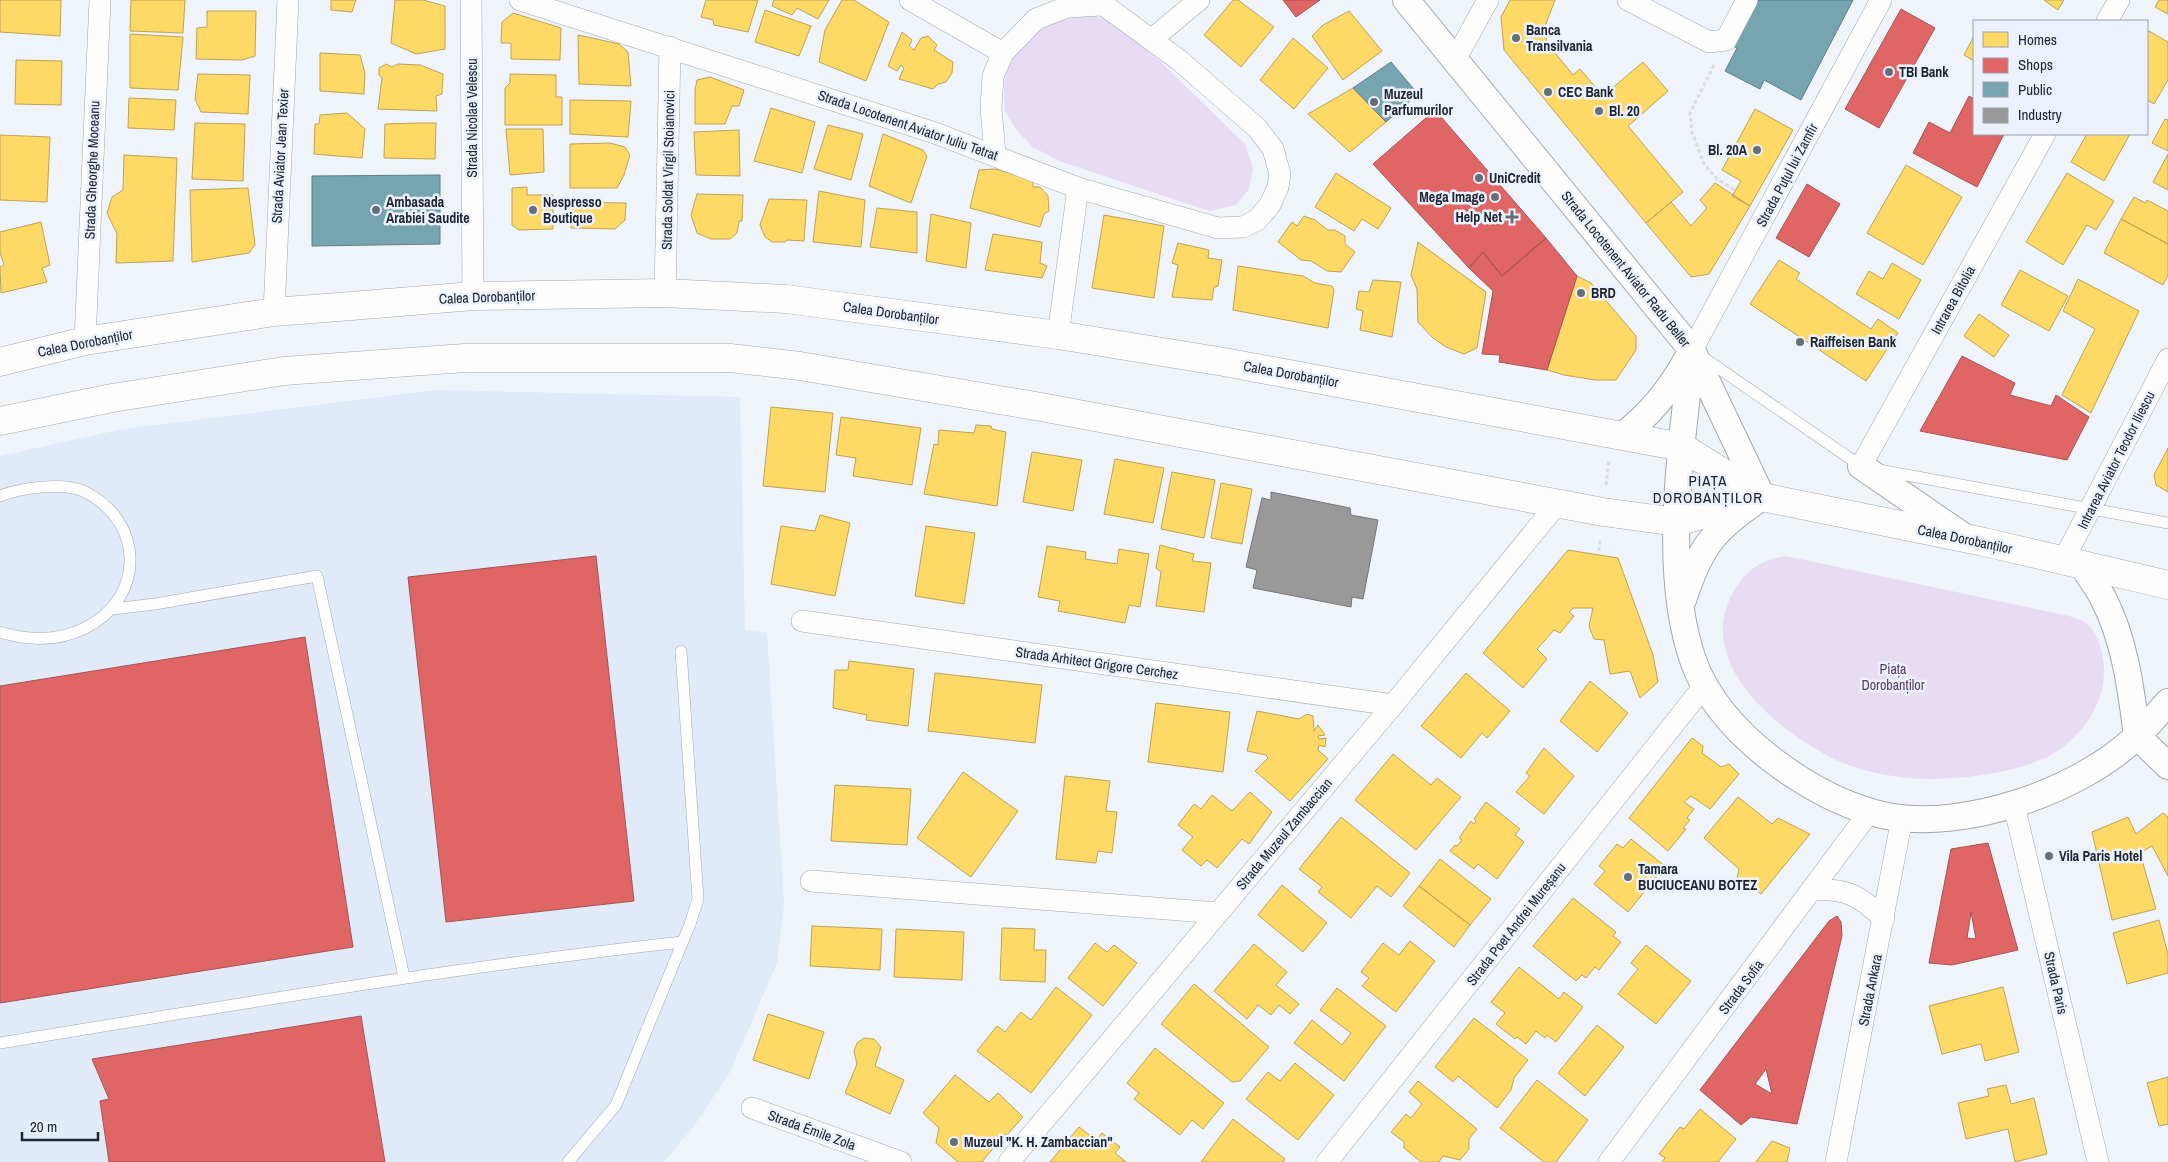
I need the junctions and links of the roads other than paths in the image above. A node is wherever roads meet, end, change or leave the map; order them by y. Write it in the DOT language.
graph roads {
  1 [pos="100,0"];
  2 [pos="288,0"];
  3 [pos="472,0"];
  4 [pos="520,0"];
  5 [pos="910,0"];
  6 [pos="1199,0"];
  7 [pos="1406,0"];
  8 [pos="1488,0"];
  9 [pos="1628,0"];
  10 [pos="1747,0"];
  11 [pos="1881,0"];
  12 [pos="2119,0"];
  13 [pos="1100,2"];
  14 [pos="2108,20"];
  15 [pos="1152,39"];
  16 [pos="670,48"];
  17 [pos="1003,53"];
  18 [pos="1455,60"];
  19 [pos="2044,135"];
  20 [pos="995,154"];
  21 [pos="1078,188"];
  22 [pos="665,294"];
  23 [pos="473,296"];
  24 [pos="274,312"];
  25 [pos="1058,335"];
  26 [pos="85,341"];
  27 [pos="1692,350"];
  28 [pos="2168,359"];
  29 [pos="0,362"];
  30 [pos="0,421"];
  31 [pos="1618,434"];
  32 [pos="1682,447"];
  33 [pos="1861,466"];
  34 [pos="0,496"];
  35 [pos="1762,497"];
  36 [pos="1557,504"];
  37 [pos="2091,508"];
  38 [pos="1677,522"];
  39 [pos="2168,523"];
  40 [pos="1966,539"];
  41 [pos="2072,563"];
  42 [pos="2168,585"];
  43 [pos="1680,607"];
  44 [pos="113,609"];
  45 [pos="802,621"];
  46 [pos="0,632"];
  47 [pos="681,651"];
  48 [pos="1704,686"];
  49 [pos="2168,702"];
  50 [pos="1393,705"];
  51 [pos="2137,736"];
  52 [pos="2168,766"];
  53 [pos="2014,805"];
  54 [pos="1870,811"];
  55 [pos="1902,818"];
  56 [pos="811,881"];
  57 [pos="1813,890"];
  58 [pos="1218,913"];
  59 [pos="1884,919"];
  60 [pos="682,942"];
  61 [pos="404,977"];
  62 [pos="0,1043"];
  63 [pos="752,1108"];
  64 [pos="568,1162"];
  65 [pos="901,1162"];
  66 [pos="1009,1162"];
  67 [pos="1327,1162"];
  68 [pos="1609,1162"];
  69 [pos="1836,1162"];
  70 [pos="2098,1162"];
  1 -- 26 [label="street, Strada Gheorghe Moceanu"];
  2 -- 24 [label="street, Strada Aviator Jean Texier"];
  3 -- 23 [label="street, Strada Nicolae Velescu"];
  4 -- 16 [label="street, Strada Locotenent Aviator Iuliu Tetrat"];
  5 -- 17 [label="street"];
  6 -- 15 [label="street"];
  7 -- 18 [label="street, Strada Locotenent Aviator Radu Beller"];
  8 -- 18 [label="street"];
  9 -- 10 [label="street"];
  11 -- 27 [label="street, Strada Puțul lui Zamfir"];
  12 -- 14 [label="street"];
  13 -- 15 [label="street"];
  13 -- 17 [label="street"];
  15 -- 21 [label="street, Strada Locotenent Aviator Iuliu Tetrat"];
  16 -- 20 [label="street, Strada Locotenent Aviator Iuliu Tetrat"];
  16 -- 22 [label="street, Strada Soldat Virgil Stoianovici"];
  17 -- 20 [label="street"];
  18 -- 27 [label="street, Strada Locotenent Aviator Radu Beller"];
  19 -- 33 [label="street, Intrarea Bitolia"];
  20 -- 21 [label="street, Strada Locotenent Aviator Iuliu Tetrat"];
  21 -- 25 [label="street"];
  22 -- 23 [label="main road, Calea Dorobanților"];
  22 -- 25 [label="main road, Calea Dorobanților"];
  23 -- 24 [label="main road, Calea Dorobanților"];
  24 -- 26 [label="main road, Calea Dorobanților"];
  25 -- 31 [label="main road, Calea Dorobanților"];
  26 -- 29 [label="main road, Calea Dorobanților"];
  27 -- 31 [label="street"];
  27 -- 32 [label="street"];
  27 -- 33 [label="lane, Strada Locotenent Aviator Radu Beller"];
  27 -- 35 [label="street"];
  28 -- 37 [label="street, Intrarea Aviator Teodor Iliescu"];
  30 -- 36 [label="main road, Calea Dorobanților"];
  31 -- 32 [label="main road, Calea Dorobanților"];
  32 -- 35 [label="main road, Calea Dorobanților"];
  32 -- 38 [label="street"];
  33 -- 37 [label="lane"];
  33 -- 40 [label="street, Strada Locotenent Aviator Radu Beller"];
  34 -- 44 [label="lane"];
  35 -- 38 [label="main road, Calea Dorobanților"];
  35 -- 40 [label="main road, Calea Dorobanților"];
  35 -- 43 [label="street"];
  36 -- 38 [label="main road, Calea Dorobanților"];
  36 -- 50 [label="street, Strada Muzeul Zambaccian"];
  37 -- 39 [label="lane"];
  37 -- 41 [label="street, Intrarea Aviator Teodor Iliescu"];
  38 -- 43 [label="street"];
  40 -- 41 [label="main road, Calea Dorobanților"];
  41 -- 42 [label="main road, Calea Dorobanților"];
  41 -- 51 [label="street"];
  43 -- 48 [label="street"];
  44 -- 46 [label="lane"];
  44 -- 61 [label="lane"];
  45 -- 50 [label="street, Strada Arhitect Grigore Cerchez"];
  47 -- 60 [label="lane"];
  48 -- 54 [label="street"];
  48 -- 67 [label="street, Strada Poet Andrei Mureșanu"];
  49 -- 51 [label="street"];
  50 -- 58 [label="street, Strada Muzeul Zambaccian"];
  51 -- 52 [label="street"];
  51 -- 53 [label="street"];
  53 -- 55 [label="street"];
  53 -- 70 [label="street, Strada Paris"];
  54 -- 55 [label="street"];
  54 -- 57 [label="street, Strada Sofia"];
  55 -- 59 [label="street, Strada Ankara"];
  56 -- 58 [label="street"];
  57 -- 59 [label="street"];
  57 -- 68 [label="street, Strada Sofia"];
  58 -- 66 [label="street, Strada Muzeul Zambaccian"];
  59 -- 69 [label="street, Strada Ankara"];
  60 -- 61 [label="lane"];
  60 -- 64 [label="lane"];
  61 -- 62 [label="lane"];
  63 -- 65 [label="street, Strada Émile Zola"];
}
